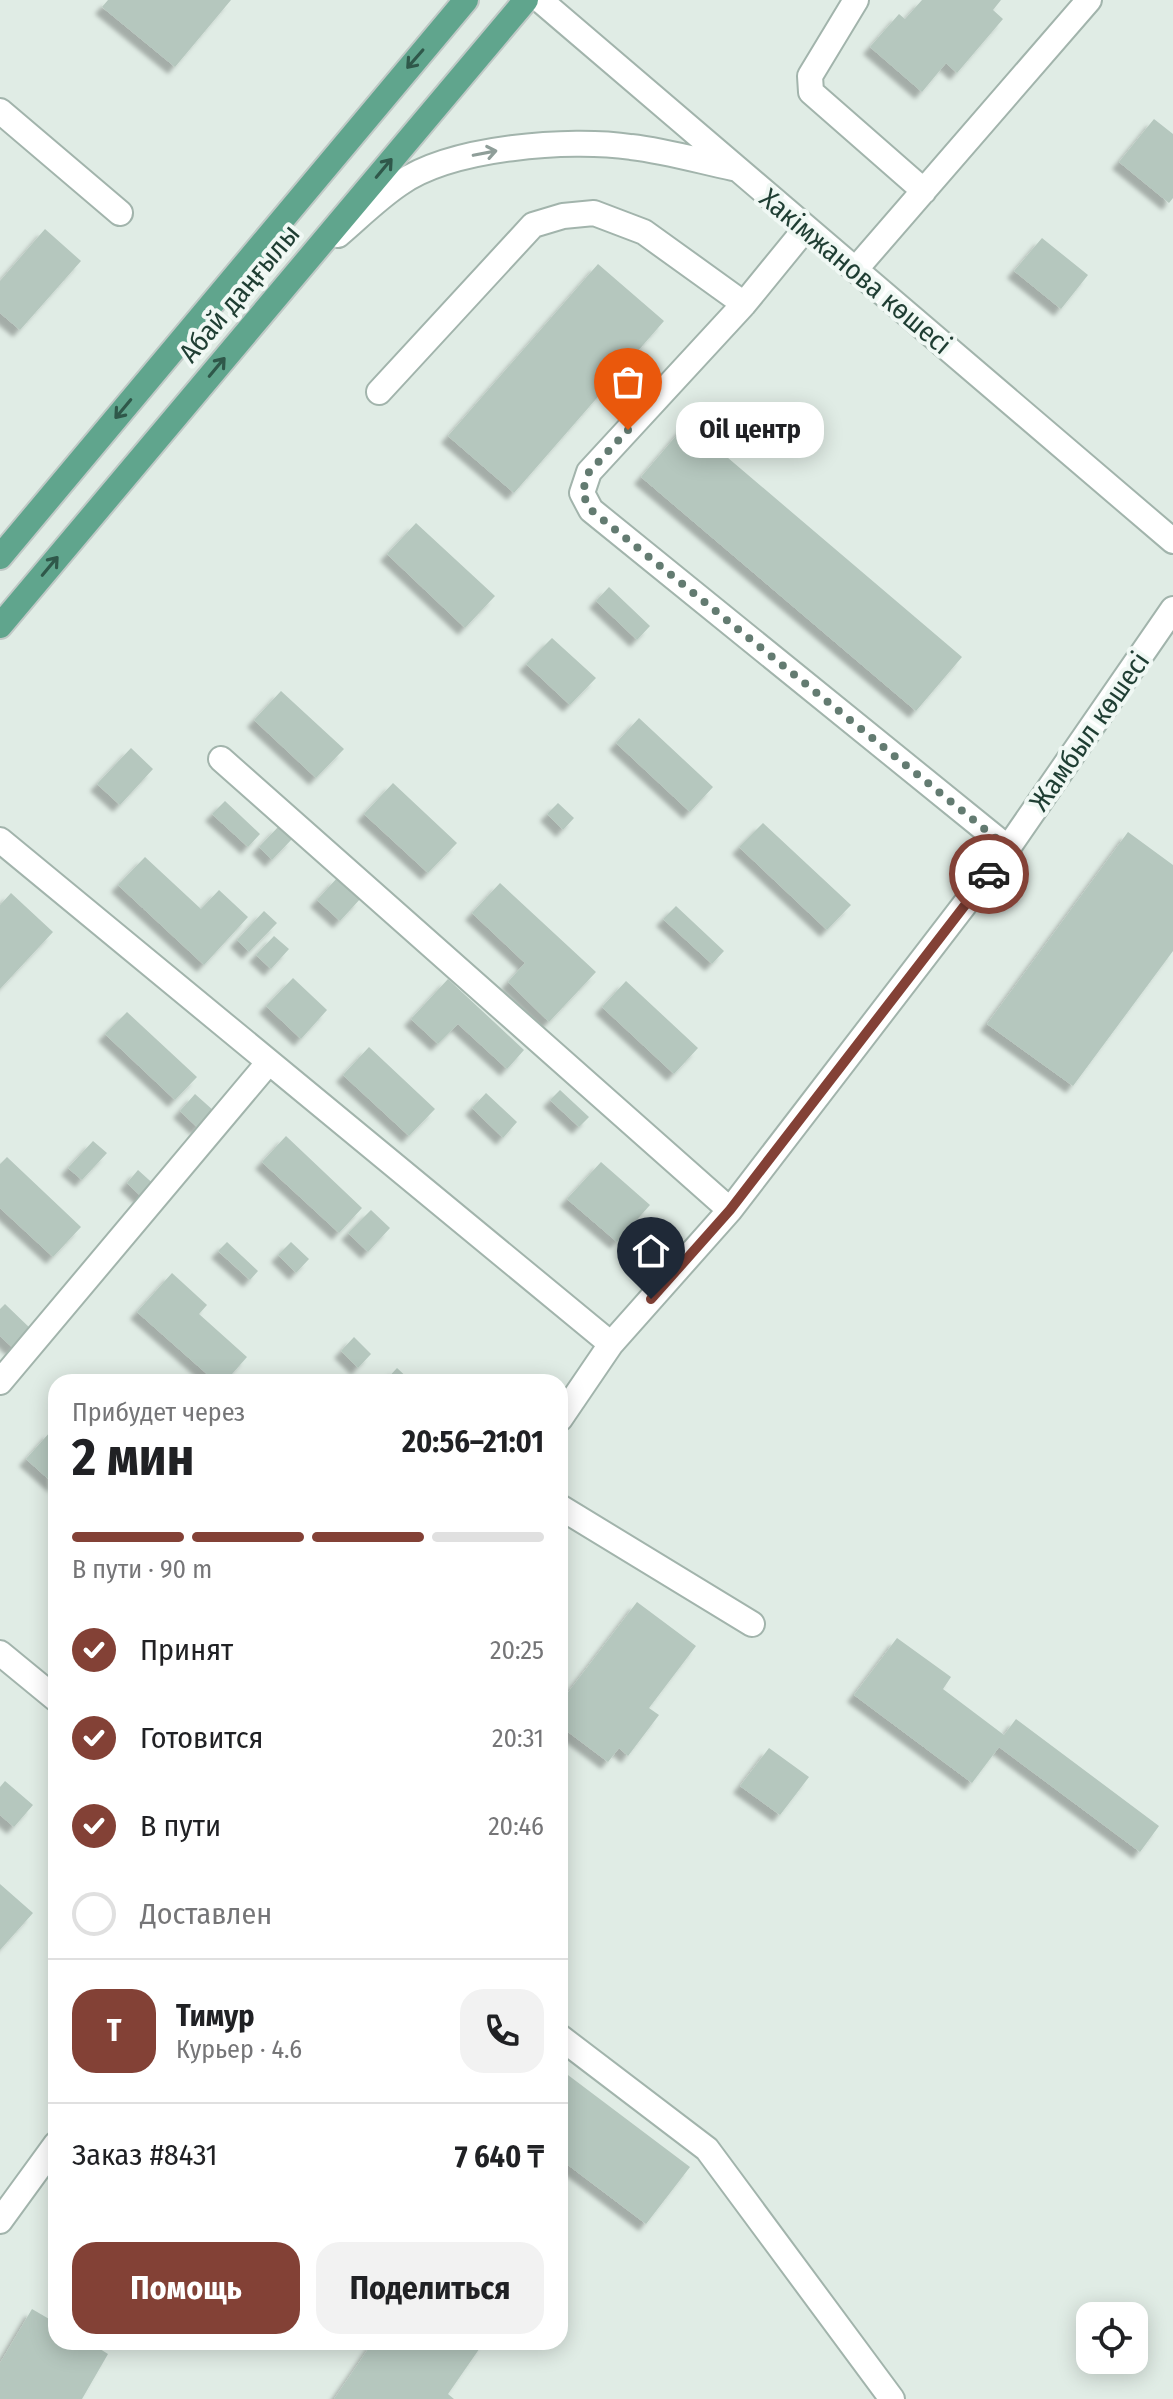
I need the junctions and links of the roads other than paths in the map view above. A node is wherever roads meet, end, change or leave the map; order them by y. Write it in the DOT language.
graph roads {
  1 [pos="466,0"];
  2 [pos="526,0"];
  3 [pos="540,0"];
  4 [pos="856,0"];
  5 [pos="1089,0"];
  6 [pos="0,111"];
  7 [pos="737,169"];
  8 [pos="924,191"];
  9 [pos="120,213"];
  10 [pos="806,228"];
  11 [pos="302,265"];
  12 [pos="855,270"];
  13 [pos="744,304"];
  14 [pos="379,392"];
  15 [pos="1173,541"];
  16 [pos="0,557"];
  17 [pos="1173,609"];
  18 [pos="0,626"];
  19 [pos="221,759"];
  20 [pos="0,840"];
  21 [pos="1008,848"];
  22 [pos="269,1062"];
  23 [pos="730,1210"];
  24 [pos="611,1344"];
  25 [pos="0,1382"];
  26 [pos="568,1407"];
  27 [pos="568,1512"];
  28 [pos="752,1624"];
  29 [pos="0,1653"];
  30 [pos="48,1692"];
  31 [pos="568,2043"];
  32 [pos="48,2155"];
  33 [pos="0,2221"];
  34 [pos="892,2399"];
  1 -- 16 [label="main road, Абай даңғылы, one-way"];
  11 -- 2 [label="main road, Абай даңғылы, one-way"];
  3 -- 7 [label="street, Хакімжанова көшесі"];
  4 -- 8 [label="street"];
  5 -- 8 [label="street"];
  6 -- 9 [label="street"];
  7 -- 10 [label="street, Хакімжанова көшесі"];
  11 -- 7 [label="street, one-way"];
  8 -- 12 [label="street"];
  10 -- 12 [label="street, Хакімжанова көшесі"];
  10 -- 13 [label="street"];
  18 -- 11 [label="main road, Абай даңғылы, one-way"];
  12 -- 15 [label="street, Хакімжанова көшесі"];
  13 -- 14 [label="street"];
  13 -- 21 [label="street"];
  17 -- 21 [label="street, Жамбыл көшесі"];
  19 -- 23 [label="street"];
  20 -- 22 [label="street"];
  21 -- 23 [label="street, Жамбыл көшесі"];
  22 -- 24 [label="street"];
  22 -- 25 [label="street"];
  23 -- 24 [label="street, Жамбыл көшесі"];
  24 -- 26 [label="street, Жамбыл көшесі"];
  27 -- 28 [label="street"];
  29 -- 30 [label="street"];
  31 -- 34 [label="street"];
  32 -- 33 [label="street"];
}
